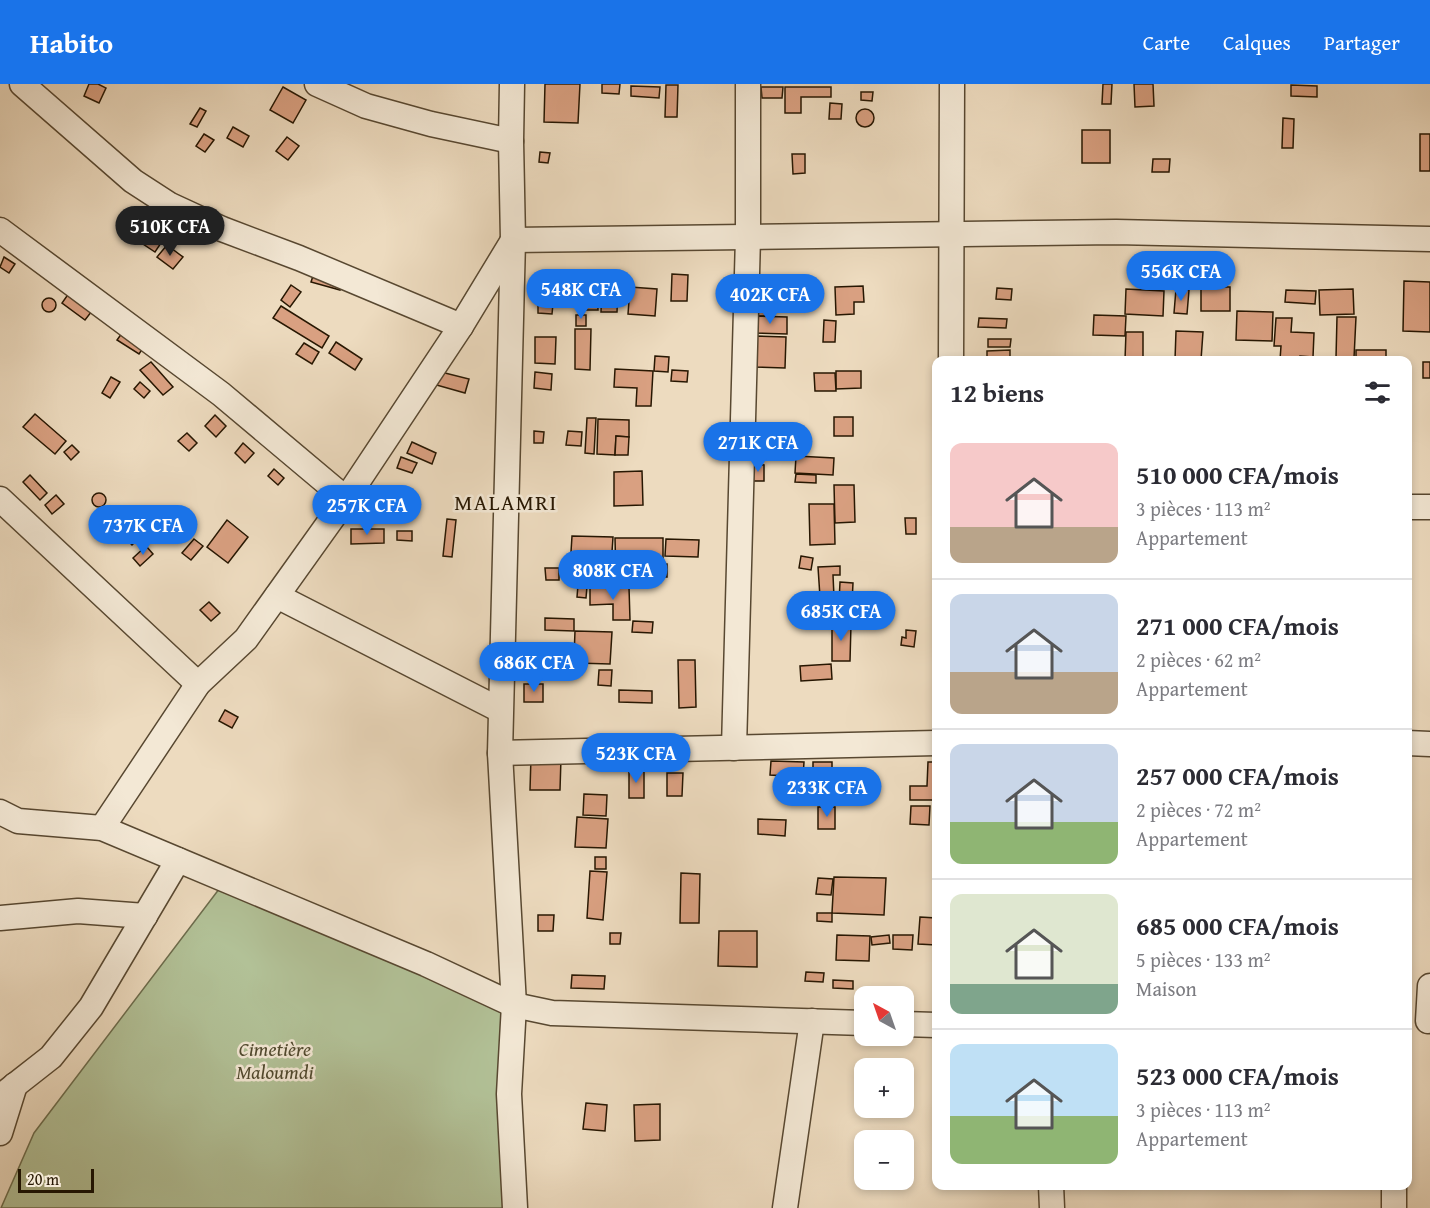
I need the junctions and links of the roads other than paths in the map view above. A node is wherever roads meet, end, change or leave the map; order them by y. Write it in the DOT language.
graph roads {
  1 [pos="22,84"];
  2 [pos="316,84"];
  3 [pos="512,84"];
  4 [pos="748,84"];
  5 [pos="952,84"];
  6 [pos="511,141"];
  7 [pos="0,230"];
  8 [pos="951,234"];
  9 [pos="748,237"];
  10 [pos="1430,239"];
  11 [pos="513,240"];
  12 [pos="460,326"];
  13 [pos="951,356"];
  14 [pos="346,498"];
  15 [pos="0,499"];
  16 [pos="1412,507"];
  17 [pos="1430,507"];
  18 [pos="277,596"];
  19 [pos="198,684"];
  20 [pos="501,710"];
  21 [pos="932,743"];
  22 [pos="1412,743"];
  23 [pos="1430,744"];
  24 [pos="734,748"];
  25 [pos="500,753"];
  26 [pos="0,812"];
  27 [pos="102,828"];
  28 [pos="178,860"];
  29 [pos="145,916"];
  30 [pos="0,918"];
  31 [pos="1430,986"];
  32 [pos="514,1005"];
  33 [pos="812,1021"];
  34 [pos="1422,1022"];
  35 [pos="854,1023"];
  36 [pos="914,1024"];
  37 [pos="932,1025"];
  38 [pos="7,1091"];
  39 [pos="0,1133"];
  40 [pos="1052,1190"];
  41 [pos="1394,1190"];
  42 [pos="514,1208"];
  43 [pos="785,1208"];
  44 [pos="1052,1208"];
  45 [pos="1394,1208"];
  1 -- 12 [label="street"];
  2 -- 6 [label="street"];
  3 -- 6 [label="street"];
  4 -- 9 [label="street"];
  5 -- 8 [label="street"];
  6 -- 11 [label="street"];
  7 -- 14 [label="street"];
  8 -- 9 [label="street"];
  8 -- 10 [label="street"];
  8 -- 13 [label="street"];
  9 -- 11 [label="street"];
  9 -- 24 [label="street"];
  11 -- 12 [label="street"];
  11 -- 20 [label="street"];
  12 -- 14 [label="street"];
  14 -- 18 [label="street"];
  15 -- 19 [label="street"];
  16 -- 17 [label="street"];
  18 -- 19 [label="street"];
  18 -- 20 [label="street"];
  19 -- 27 [label="street"];
  20 -- 25 [label="street"];
  21 -- 24 [label="street"];
  22 -- 23 [label="street"];
  24 -- 25 [label="street"];
  25 -- 32 [label="street"];
  26 -- 27 [label="street"];
  27 -- 28 [label="street"];
  28 -- 29 [label="street"];
  28 -- 32 [label="street"];
  29 -- 30 [label="street"];
  29 -- 38 [label="street"];
  31 -- 34 [label="street"];
  32 -- 33 [label="street"];
  32 -- 42 [label="street"];
  33 -- 35 [label="street"];
  33 -- 43 [label="street"];
  36 -- 37 [label="street"];
  38 -- 39 [label="street"];
  40 -- 44 [label="street"];
  41 -- 45 [label="street"];
}
